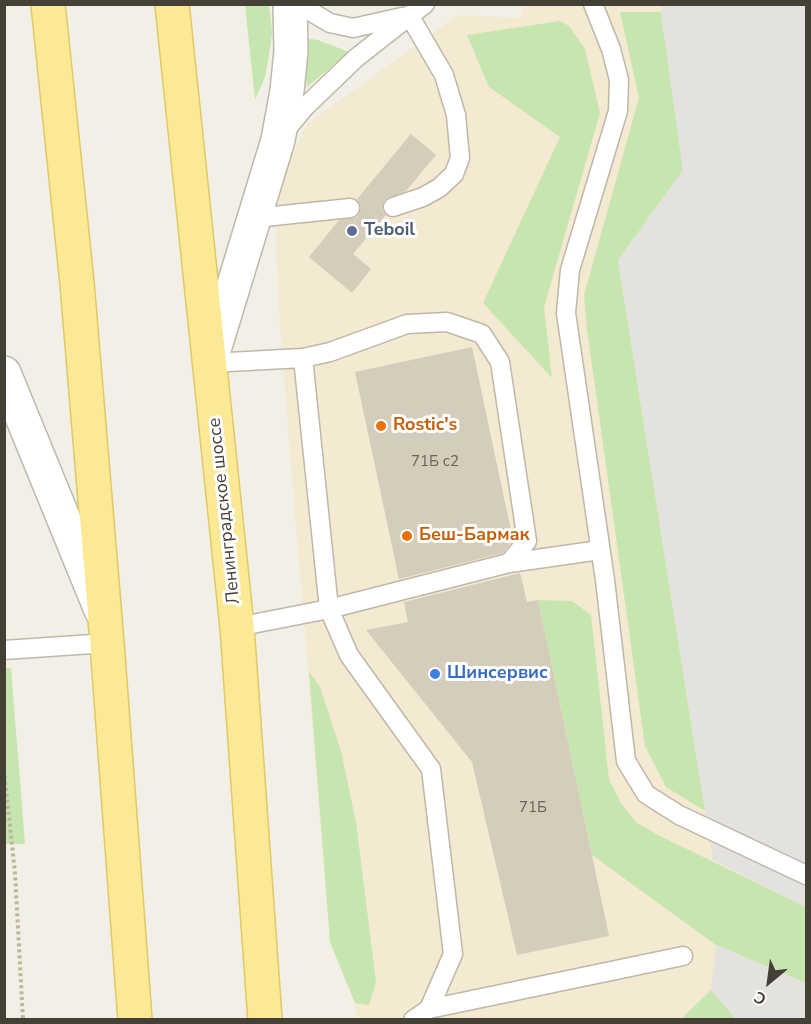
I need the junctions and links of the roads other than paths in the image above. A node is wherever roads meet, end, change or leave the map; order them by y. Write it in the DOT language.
graph roads {
  1 [pos="48,4"];
  2 [pos="172,4"];
  3 [pos="290,4"];
  4 [pos="303,4"];
  5 [pos="425,4"];
  6 [pos="593,4"];
  7 [pos="409,15"];
  8 [pos="278,140"];
  9 [pos="393,207"];
  10 [pos="350,208"];
  11 [pos="255,218"];
  12 [pos="303,358"];
  13 [pos="210,363"];
  14 [pos="4,373"];
  15 [pos="600,550"];
  16 [pos="509,562"];
  17 [pos="329,609"];
  18 [pos="237,627"];
  19 [pos="106,631"];
  20 [pos="4,650"];
  21 [pos="807,875"];
  22 [pos="682,956"];
  23 [pos="429,1009"];
  24 [pos="135,1020"];
  25 [pos="265,1020"];
  26 [pos="413,1020"];
  1 -- 19 [label="main road"];
  2 -- 13 [label="main road, Ленинградское шоссе"];
  3 -- 8 [label="street"];
  4 -- 7 [label="lane"];
  5 -- 7 [label="lane"];
  6 -- 15 [label="lane"];
  7 -- 8 [label="lane"];
  7 -- 9 [label="lane"];
  8 -- 11 [label="street"];
  10 -- 11 [label="lane"];
  11 -- 13 [label="street"];
  12 -- 13 [label="lane"];
  12 -- 16 [label="lane"];
  12 -- 17 [label="lane"];
  13 -- 18 [label="main road, Ленинградское шоссе"];
  14 -- 19 [label="street"];
  15 -- 16 [label="lane"];
  15 -- 21 [label="lane"];
  16 -- 17 [label="lane"];
  17 -- 18 [label="lane"];
  17 -- 23 [label="lane"];
  18 -- 25 [label="main road, Ленинградское шоссе"];
  19 -- 20 [label="lane"];
  19 -- 24 [label="main road"];
  22 -- 23 [label="lane"];
  23 -- 26 [label="lane"];
}
